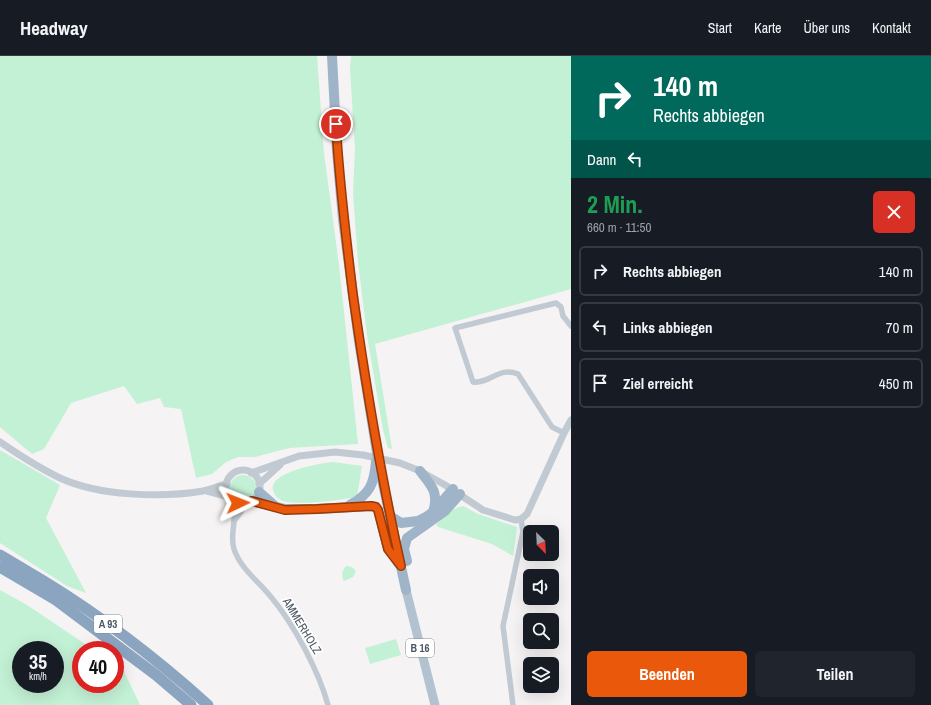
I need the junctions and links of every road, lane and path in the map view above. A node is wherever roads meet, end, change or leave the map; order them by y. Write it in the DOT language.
graph roads {
  1 [pos="332,56"];
  2 [pos="571,326"];
  3 [pos="571,420"];
  4 [pos="564,433"];
  5 [pos="0,442"];
  6 [pos="377,450"];
  7 [pos="283,462"];
  8 [pos="420,471"];
  9 [pos="252,473"];
  10 [pos="226,484"];
  11 [pos="259,488"];
  12 [pos="205,491"];
  13 [pos="456,492"];
  14 [pos="231,499"];
  15 [pos="248,503"];
  16 [pos="347,506"];
  17 [pos="278,508"];
  18 [pos="433,512"];
  19 [pos="390,516"];
  20 [pos="521,519"];
  21 [pos="234,521"];
  22 [pos="0,555"];
  23 [pos="401,566"];
  24 [pos="0,567"];
  25 [pos="406,590"];
  26 [pos="191,705"];
  27 [pos="208,705"];
  28 [pos="328,705"];
  29 [pos="434,705"];
  30 [pos="514,705"];
  1 -- 6 [label="highway, B 16"];
  2 -- 4 [label="street"];
  3 -- 4 [label="street"];
  4 -- 20 [label="street"];
  5 -- 12 [label="street"];
  6 -- 16 [label="highway"];
  6 -- 19 [label="highway, B 16"];
  7 -- 8 [label="street"];
  7 -- 9 [label="street"];
  7 -- 11 [label="street"];
  8 -- 13 [label="street"];
  8 -- 18 [label="highway"];
  9 -- 10 [label="street"];
  9 -- 11 [label="street"];
  10 -- 12 [label="street"];
  10 -- 14 [label="street"];
  11 -- 15 [label="street"];
  11 -- 17 [label="highway"];
  12 -- 14 [label="street"];
  13 -- 18 [label="highway"];
  13 -- 20 [label="street"];
  13 -- 25 [label="highway"];
  14 -- 15 [label="street"];
  14 -- 21 [label="street, AMMERHOLZ"];
  15 -- 17 [label="highway"];
  15 -- 21 [label="street, AMMERHOLZ"];
  16 -- 17 [label="highway"];
  16 -- 23 [label="highway"];
  18 -- 19 [label="highway"];
  19 -- 23 [label="highway, B 16"];
  20 -- 30 [label="street"];
  21 -- 28 [label="street, AMMERHOLZ"];
  22 -- 27 [label="highway, A 93"];
  23 -- 25 [label="highway, B 16"];
  24 -- 26 [label="highway, A 93"];
  25 -- 29 [label="main road, B 16"];
}
